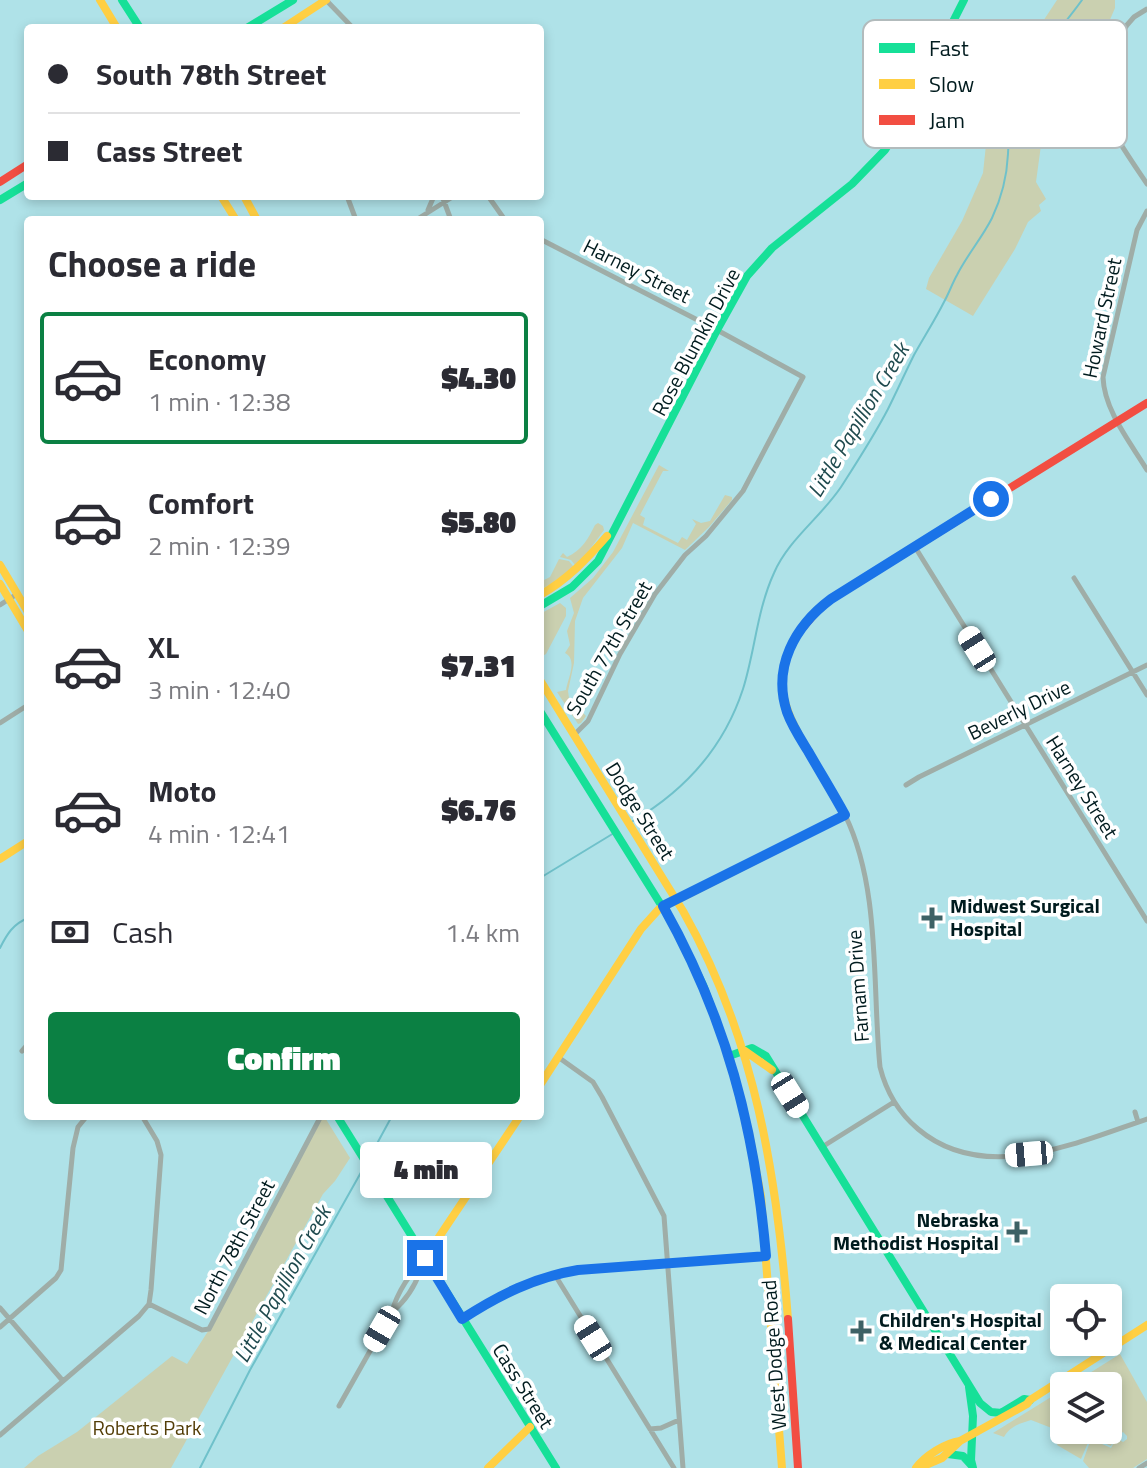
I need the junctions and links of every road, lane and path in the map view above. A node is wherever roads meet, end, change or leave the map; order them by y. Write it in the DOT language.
graph roads {
  1 [pos="100,0"];
  2 [pos="122,0"];
  3 [pos="293,0"];
  4 [pos="326,0"];
  5 [pos="964,0"];
  6 [pos="1147,9"];
  7 [pos="954,20"];
  8 [pos="115,24"];
  9 [pos="137,24"];
  10 [pos="254,24"];
  11 [pos="289,24"];
  12 [pos="349,24"];
  13 [pos="1127,26"];
  14 [pos="886,148"];
  15 [pos="1125,148"];
  16 [pos="24,167"];
  17 [pos="0,182"];
  18 [pos="1147,184"];
  19 [pos="24,185"];
  20 [pos="0,200"];
  21 [pos="432,200"];
  22 [pos="442,200"];
  23 [pos="1147,211"];
  24 [pos="425,214"];
  25 [pos="422,216"];
  26 [pos="544,241"];
  27 [pos="717,330"];
  28 [pos="803,377"];
  29 [pos="1147,403"];
  30 [pos="1118,422"];
  31 [pos="1147,470"];
  32 [pos="616,526"];
  33 [pos="915,547"];
  34 [pos="0,565"];
  35 [pos="1074,578"];
  36 [pos="0,584"];
  37 [pos="544,593"];
  38 [pos="13,597"];
  39 [pos="544,604"];
  40 [pos="0,605"];
  41 [pos="24,608"];
  42 [pos="24,622"];
  43 [pos="1147,665"];
  44 [pos="1133,672"];
  45 [pos="544,686"];
  46 [pos="1147,695"];
  47 [pos="24,708"];
  48 [pos="544,717"];
  49 [pos="0,723"];
  50 [pos="1025,726"];
  51 [pos="574,735"];
  52 [pos="906,785"];
  53 [pos="845,815"];
  54 [pos="24,844"];
  55 [pos="0,859"];
  56 [pos="676,899"];
  57 [pos="663,906"];
  58 [pos="1147,921"];
  59 [pos="24,1049"];
  60 [pos="22,1051"];
  61 [pos="745,1051"];
  62 [pos="729,1056"];
  63 [pos="558,1057"];
  64 [pos="544,1079"];
  65 [pos="894,1102"];
  66 [pos="1135,1112"];
  67 [pos="1147,1119"];
  68 [pos="84,1120"];
  69 [pos="144,1120"];
  70 [pos="319,1120"];
  71 [pos="340,1120"];
  72 [pos="517,1120"];
  73 [pos="1138,1122"];
  74 [pos="822,1147"];
  75 [pos="766,1256"];
  76 [pos="425,1258"];
  77 [pos="668,1264"];
  78 [pos="555,1275"];
  79 [pos="149,1304"];
  80 [pos="0,1308"];
  81 [pos="10,1319"];
  82 [pos="462,1319"];
  83 [pos="1147,1325"];
  84 [pos="0,1327"];
  85 [pos="63,1381"];
  86 [pos="968,1384"];
  87 [pos="1030,1400"];
  88 [pos="339,1406"];
  89 [pos="1002,1413"];
  90 [pos="679,1420"];
  91 [pos="992,1423"];
  92 [pos="530,1427"];
  93 [pos="649,1429"];
  94 [pos="972,1434"];
  95 [pos="0,1435"];
  96 [pos="960,1441"];
  97 [pos="946,1454"];
  98 [pos="972,1467"];
  99 [pos="488,1468"];
  100 [pos="556,1468"];
  101 [pos="674,1468"];
  102 [pos="683,1468"];
  103 [pos="782,1468"];
  104 [pos="798,1468"];
  105 [pos="917,1468"];
  1 -- 8 [label="main road"];
  2 -- 9 [label="main road"];
  3 -- 10 [label="main road"];
  4 -- 11 [label="main road"];
  4 -- 12 [label="street"];
  5 -- 7 [label="main road, Rose Blumkin Drive"];
  6 -- 13 [label="street"];
  14 -- 27 [label="main road, Rose Blumkin Drive"];
  15 -- 18 [label="street"];
  16 -- 17 [label="main road"];
  19 -- 20 [label="main road"];
  21 -- 24 [label="street"];
  22 -- 24 [label="street"];
  23 -- 30 [label="street, Howard Street"];
  24 -- 25 [label="street"];
  26 -- 27 [label="street, Harney Street"];
  27 -- 28 [label="street, Harney Street"];
  27 -- 32 [label="main road, Rose Blumkin Drive"];
  28 -- 51 [label="street, South 77th Street"];
  29 -- 30 [label="main road"];
  30 -- 31 [label="street, Howard Street"];
  30 -- 33 [label="main road"];
  32 -- 37 [label="main road, Rose Blumkin Drive"];
  32 -- 39 [label="main road, Rose Blumkin Drive"];
  33 -- 50 [label="street, Harney Street"];
  33 -- 53 [label="main road, Farnam Drive"];
  34 -- 38 [label="main road"];
  35 -- 44 [label="street"];
  36 -- 38 [label="main road"];
  38 -- 40 [label="street"];
  38 -- 41 [label="main road"];
  38 -- 42 [label="main road"];
  43 -- 44 [label="street, Beverly Drive"];
  44 -- 46 [label="street"];
  44 -- 50 [label="street, Beverly Drive"];
  45 -- 51 [label="main road, Dodge Street"];
  47 -- 49 [label="street"];
  48 -- 57 [label="main road, Dodge Street"];
  50 -- 52 [label="street, Beverly Drive"];
  50 -- 58 [label="street, Harney Street"];
  51 -- 56 [label="main road, Dodge Street"];
  53 -- 56 [label="main road"];
  53 -- 65 [label="street, Farnam Drive"];
  54 -- 55 [label="main road"];
  56 -- 57 [label="main road"];
  56 -- 61 [label="main road, Dodge Street"];
  57 -- 62 [label="main road, Dodge Street"];
  57 -- 63 [label="main road"];
  59 -- 60 [label="street"];
  61 -- 62 [label="main road"];
  61 -- 74 [label="main road"];
  61 -- 104 [label="main road, West Dodge Road"];
  62 -- 75 [label="main road, West Dodge Road"];
  63 -- 64 [label="main road"];
  63 -- 77 [label="street"];
  65 -- 73 [label="street, Farnam Drive"];
  65 -- 74 [label="street"];
  66 -- 73 [label="street"];
  67 -- 73 [label="street, Farnam Drive"];
  68 -- 81 [label="street"];
  69 -- 79 [label="street"];
  70 -- 79 [label="street, North 78th Street"];
  71 -- 76 [label="main road, Cass Street"];
  72 -- 76 [label="main road"];
  74 -- 86 [label="main road"];
  75 -- 77 [label="street"];
  75 -- 103 [label="main road, West Dodge Road"];
  76 -- 82 [label="main road, Cass Street"];
  76 -- 88 [label="street"];
  77 -- 78 [label="street"];
  77 -- 90 [label="street"];
  78 -- 82 [label="street"];
  78 -- 93 [label="street"];
  79 -- 85 [label="street"];
  80 -- 81 [label="street"];
  81 -- 84 [label="street"];
  81 -- 85 [label="street"];
  82 -- 92 [label="main road, Cass Street"];
  83 -- 87 [label="main road"];
  85 -- 95 [label="street"];
  86 -- 89 [label="main road"];
  86 -- 94 [label="main road"];
  87 -- 89 [label="main road"];
  87 -- 91 [label="main road"];
  89 -- 91 [label="main road"];
  90 -- 93 [label="street"];
  90 -- 102 [label="street"];
  91 -- 94 [label="main road"];
  92 -- 99 [label="main road"];
  92 -- 100 [label="main road, Cass Street"];
  93 -- 101 [label="street"];
  94 -- 96 [label="main road"];
  94 -- 98 [label="main road"];
  96 -- 97 [label="main road"];
  96 -- 105 [label="main road"];
  97 -- 98 [label="main road"];
  97 -- 105 [label="main road"];
}
